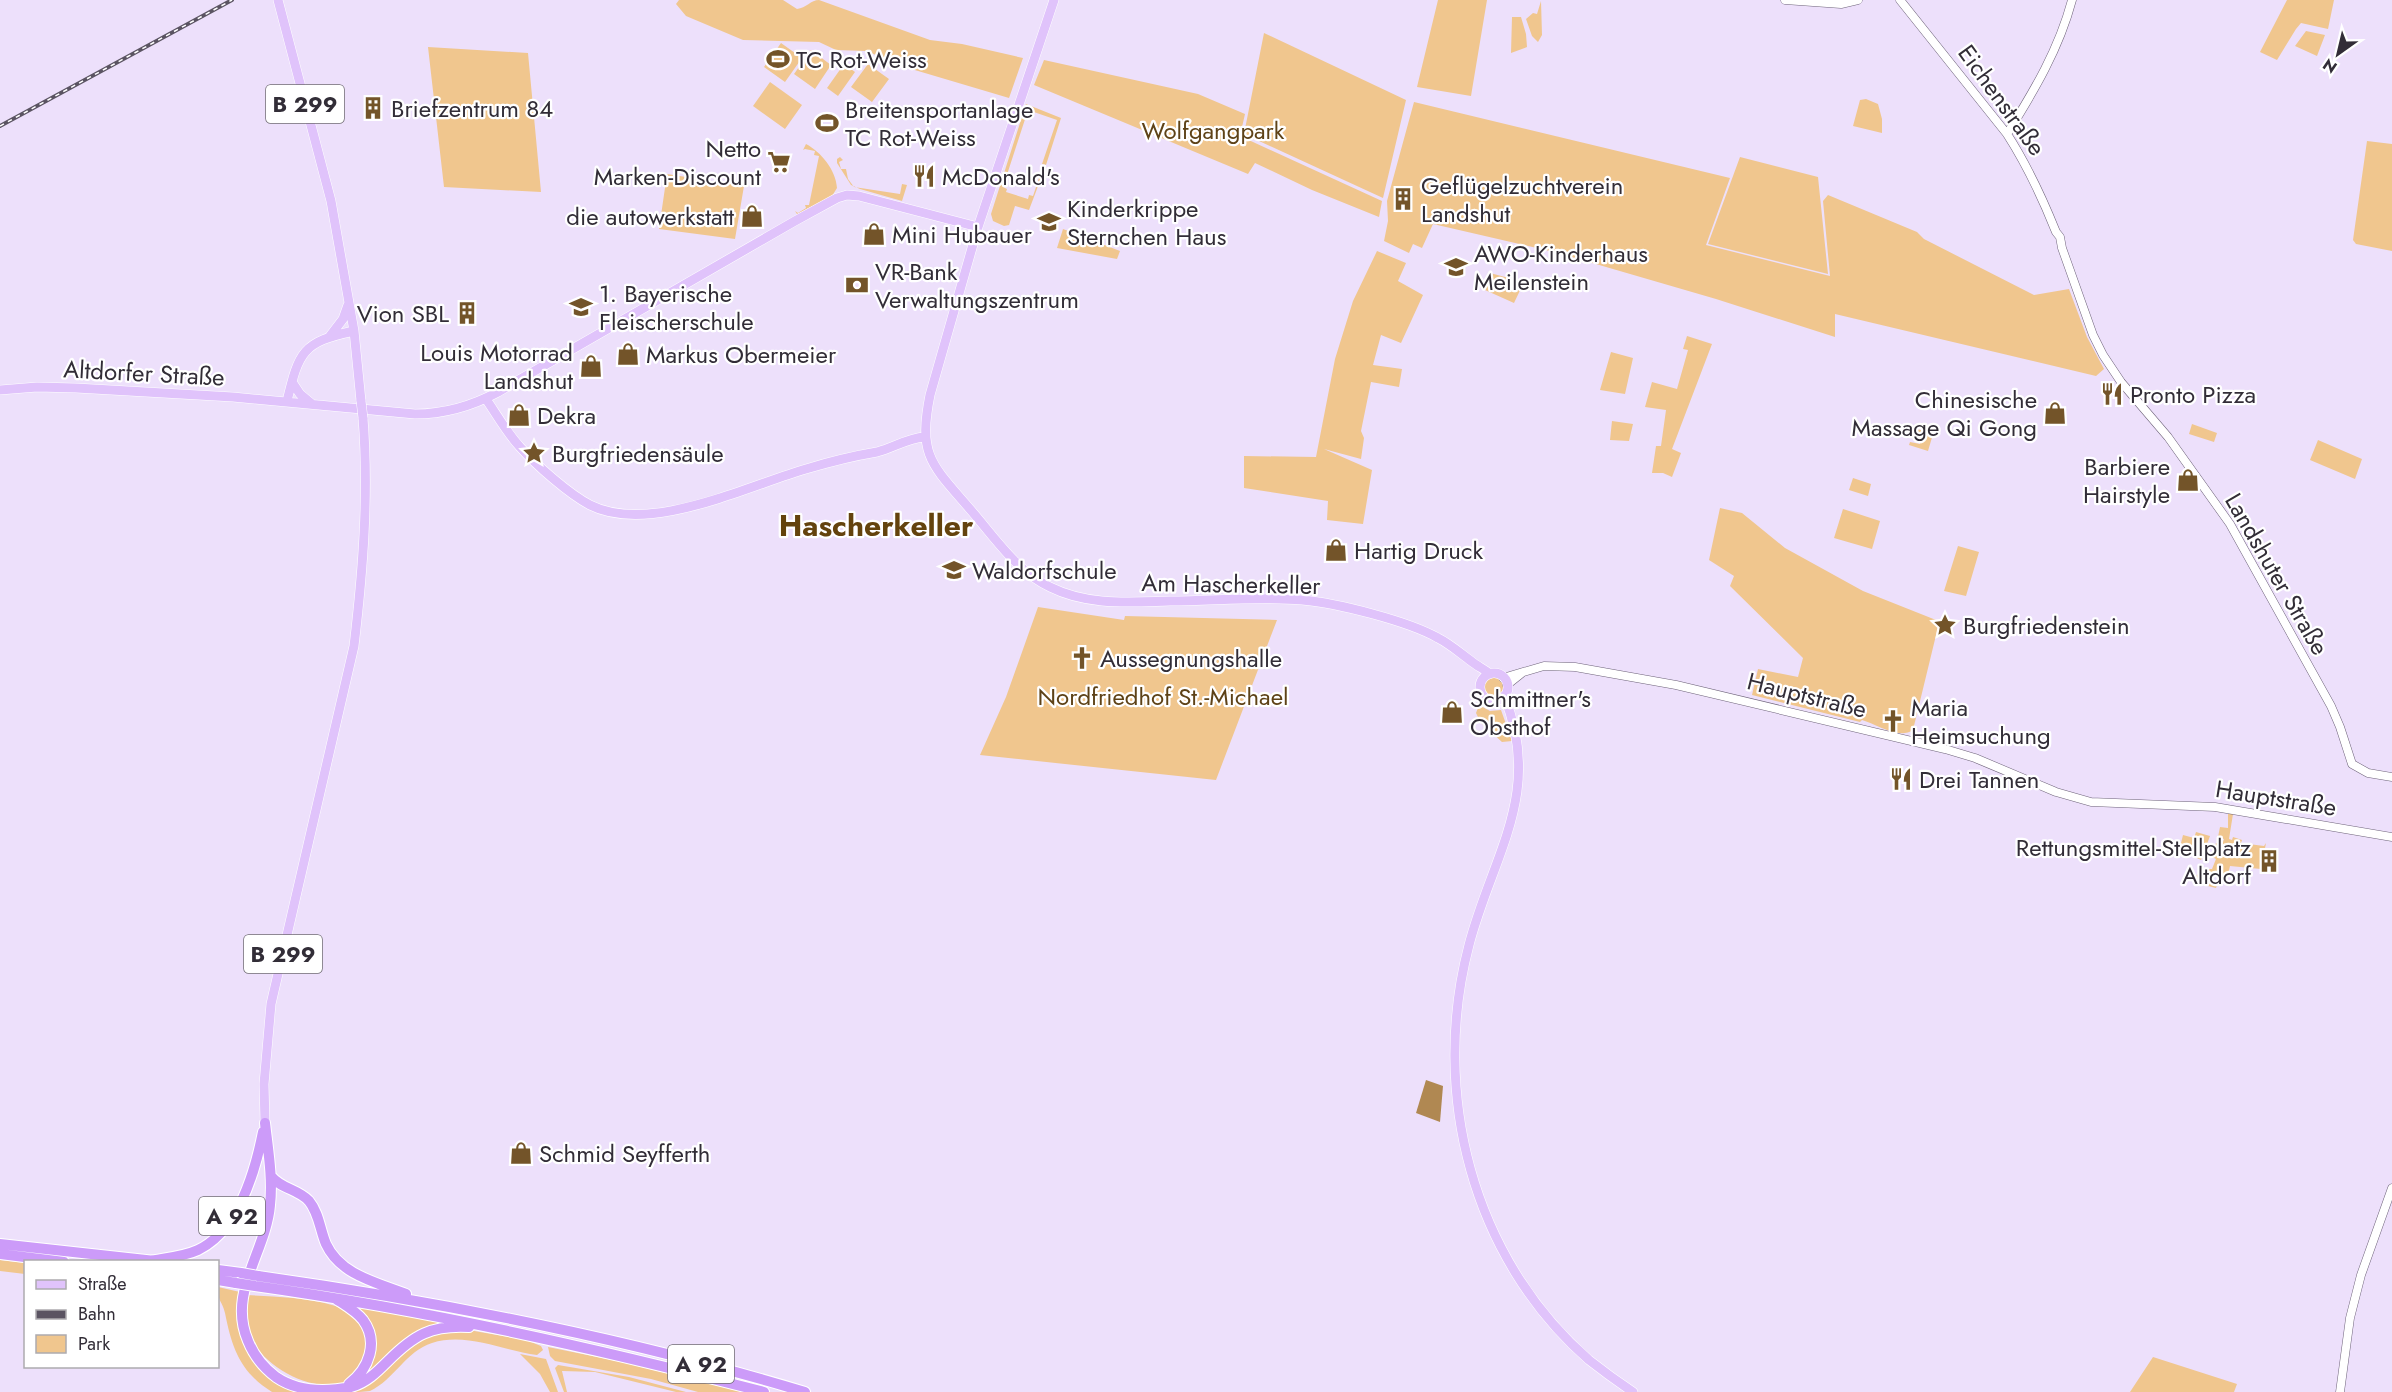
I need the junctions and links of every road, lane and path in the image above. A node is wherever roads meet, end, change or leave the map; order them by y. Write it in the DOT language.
graph roads {
  1 [pos="1054,0"];
  2 [pos="1785,0"];
  3 [pos="1858,0"];
  4 [pos="1900,0"];
  5 [pos="2072,0"];
  6 [pos="279,3"];
  7 [pos="2007,134"];
  8 [pos="978,227"];
  9 [pos="349,302"];
  10 [pos="354,331"];
  11 [pos="330,336"];
  12 [pos="292,382"];
  13 [pos="2121,382"];
  14 [pos="0,390"];
  15 [pos="486,399"];
  16 [pos="271,400"];
  17 [pos="287,401"];
  18 [pos="312,404"];
  19 [pos="919,438"];
  20 [pos="899,446"];
  21 [pos="926,448"];
  22 [pos="1486,676"];
  23 [pos="1505,681"];
  24 [pos="1500,698"];
  25 [pos="2392,777"];
  26 [pos="2392,837"];
  27 [pos="265,1123"];
  28 [pos="271,1176"];
  29 [pos="2392,1188"];
  30 [pos="0,1244"];
  31 [pos="0,1254"];
  32 [pos="48,1260"];
  33 [pos="143,1260"];
  34 [pos="157,1260"];
  35 [pos="219,1270"];
  36 [pos="238,1278"];
  37 [pos="219,1280"];
  38 [pos="257,1281"];
  39 [pos="333,1297"];
  40 [pos="435,1305"];
  41 [pos="497,1328"];
  42 [pos="532,1330"];
  43 [pos="549,1333"];
  44 [pos="340,1389"];
  45 [pos="764,1392"];
  46 [pos="805,1392"];
  47 [pos="1633,1392"];
  48 [pos="2340,1392"];
  1 -- 8 [label="main road"];
  2 -- 3 [label="street"];
  4 -- 7 [label="street, Eichenstraße"];
  5 -- 7 [label="street"];
  6 -- 9 [label="main road, B 299"];
  7 -- 13 [label="street, Eichenstraße"];
  8 -- 15 [label="main road, Altdorfer Straße"];
  8 -- 19 [label="main road"];
  9 -- 10 [label="main road, B 299"];
  9 -- 11 [label="main road"];
  10 -- 11 [label="main road"];
  10 -- 27 [label="main road, B 299, bridge"];
  11 -- 12 [label="main road"];
  12 -- 16 [label="main road"];
  12 -- 17 [label="main road"];
  12 -- 18 [label="main road"];
  13 -- 25 [label="street, Landshuter Straße"];
  14 -- 16 [label="main road, Altdorfer Straße"];
  15 -- 18 [label="main road, Altdorfer Straße"];
  15 -- 20 [label="main road"];
  16 -- 17 [label="main road, Altdorfer Straße"];
  17 -- 18 [label="main road, Altdorfer Straße"];
  19 -- 20 [label="main road"];
  19 -- 21 [label="main road, Am Hascherkeller"];
  20 -- 21 [label="main road"];
  21 -- 22 [label="main road, Am Hascherkeller"];
  22 -- 23 [label="main road"];
  22 -- 24 [label="main road"];
  23 -- 24 [label="main road"];
  23 -- 26 [label="street, Hauptstraße"];
  24 -- 47 [label="main road"];
  27 -- 28 [label="highway, A 92"];
  27 -- 34 [label="highway, A 92"];
  28 -- 40 [label="highway"];
  28 -- 44 [label="highway, A 92"];
  29 -- 48 [label="street"];
  30 -- 33 [label="highway, A 92"];
  31 -- 32 [label="highway"];
  35 -- 36 [label="highway, A 92"];
  36 -- 37 [label="highway, A 92"];
  36 -- 38 [label="highway, A 92, bridge"];
  38 -- 39 [label="highway, A 92"];
  38 -- 40 [label="highway, A 92"];
  39 -- 41 [label="highway, A 92"];
  39 -- 44 [label="highway"];
  40 -- 42 [label="highway, A 92"];
  41 -- 42 [label="highway, A 92"];
  41 -- 44 [label="highway"];
  42 -- 43 [label="highway, A 92"];
  43 -- 45 [label="highway, A 92"];
  43 -- 46 [label="highway, A 92"];
}
